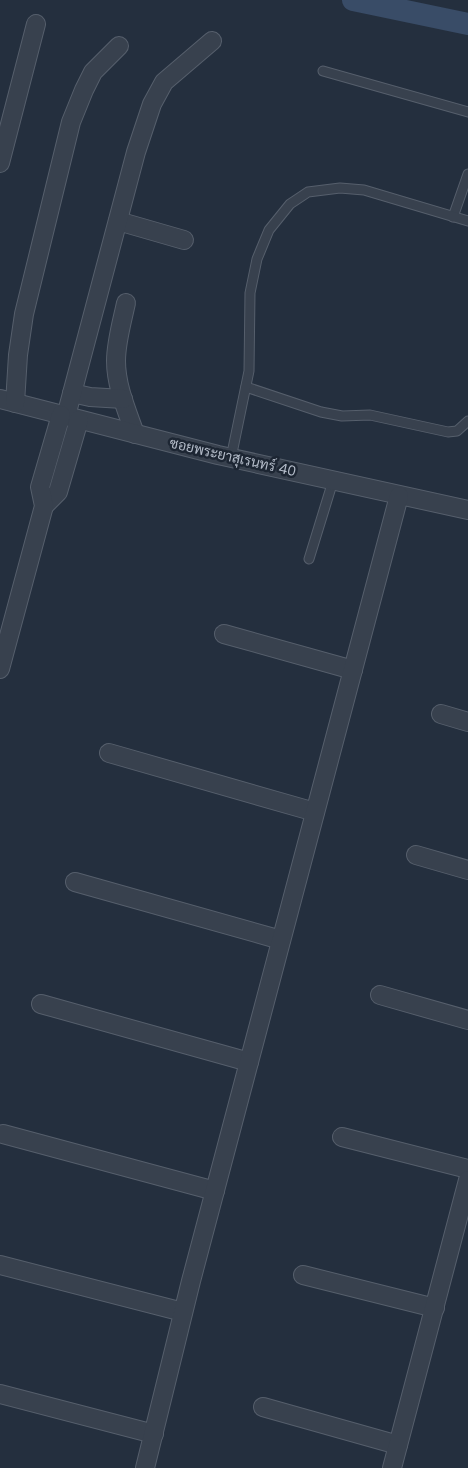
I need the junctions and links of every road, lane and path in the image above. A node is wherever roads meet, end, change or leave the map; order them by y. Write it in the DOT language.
graph roads {
  1 [pos="36,24"];
  2 [pos="212,41"];
  3 [pos="119,46"];
  4 [pos="324,71"];
  5 [pos="468,112"];
  6 [pos="0,163"];
  7 [pos="468,174"];
  8 [pos="453,217"];
  9 [pos="118,221"];
  10 [pos="468,221"];
  11 [pos="184,240"];
  12 [pos="126,303"];
  13 [pos="246,388"];
  14 [pos="72,394"];
  15 [pos="123,399"];
  16 [pos="7,401"];
  17 [pos="69,417"];
  18 [pos="468,421"];
  19 [pos="135,434"];
  20 [pos="232,458"];
  21 [pos="333,481"];
  22 [pos="399,496"];
  23 [pos="468,510"];
  24 [pos="310,559"];
  25 [pos="224,634"];
  26 [pos="0,668"];
  27 [pos="353,670"];
  28 [pos="441,714"];
  29 [pos="468,722"];
  30 [pos="109,753"];
  31 [pos="315,812"];
  32 [pos="416,855"];
  33 [pos="468,870"];
  34 [pos="75,882"];
  35 [pos="281,940"];
  36 [pos="380,995"];
  37 [pos="41,1004"];
  38 [pos="468,1020"];
  39 [pos="249,1062"];
  40 [pos="3,1134"];
  41 [pos="342,1137"];
  42 [pos="468,1169"];
  43 [pos="468,1180"];
  44 [pos="215,1191"];
  45 [pos="0,1265"];
  46 [pos="303,1275"];
  47 [pos="435,1308"];
  48 [pos="183,1312"];
  49 [pos="0,1394"];
  50 [pos="263,1407"];
  51 [pos="154,1434"];
  52 [pos="398,1446"];
  53 [pos="145,1468"];
  54 [pos="392,1468"];
  1 -- 6 [label="street"];
  2 -- 9 [label="street"];
  3 -- 16 [label="street"];
  4 -- 5 [label="lane"];
  7 -- 8 [label="lane"];
  8 -- 10 [label="lane"];
  8 -- 13 [label="lane"];
  9 -- 11 [label="street"];
  9 -- 14 [label="street"];
  12 -- 15 [label="street"];
  13 -- 18 [label="lane"];
  13 -- 20 [label="lane"];
  14 -- 15 [label="street"];
  14 -- 17 [label="street"];
  15 -- 19 [label="street"];
  16 -- 17 [label="street, ซอยพระยาสุเรนทร์ 40"];
  17 -- 19 [label="street, ซอยพระยาสุเรนทร์ 40"];
  17 -- 26 [label="street"];
  19 -- 20 [label="street, ซอยพระยาสุเรนทร์ 40"];
  20 -- 21 [label="street, ซอยพระยาสุเรนทร์ 40"];
  21 -- 22 [label="street, ซอยพระยาสุเรนทร์ 40"];
  21 -- 24 [label="lane"];
  22 -- 23 [label="street, ซอยพระยาสุเรนทร์ 40"];
  22 -- 27 [label="street"];
  25 -- 27 [label="street"];
  27 -- 31 [label="street"];
  28 -- 29 [label="street"];
  30 -- 31 [label="street"];
  31 -- 35 [label="street"];
  32 -- 33 [label="street"];
  34 -- 35 [label="street"];
  35 -- 39 [label="street"];
  36 -- 38 [label="street"];
  37 -- 39 [label="street"];
  39 -- 44 [label="street"];
  40 -- 44 [label="street"];
  41 -- 42 [label="street"];
  43 -- 47 [label="street"];
  44 -- 48 [label="street"];
  45 -- 48 [label="street"];
  46 -- 47 [label="street"];
  47 -- 52 [label="street"];
  48 -- 51 [label="street"];
  49 -- 51 [label="street"];
  50 -- 52 [label="street"];
  51 -- 53 [label="street"];
  52 -- 54 [label="street"];
}
